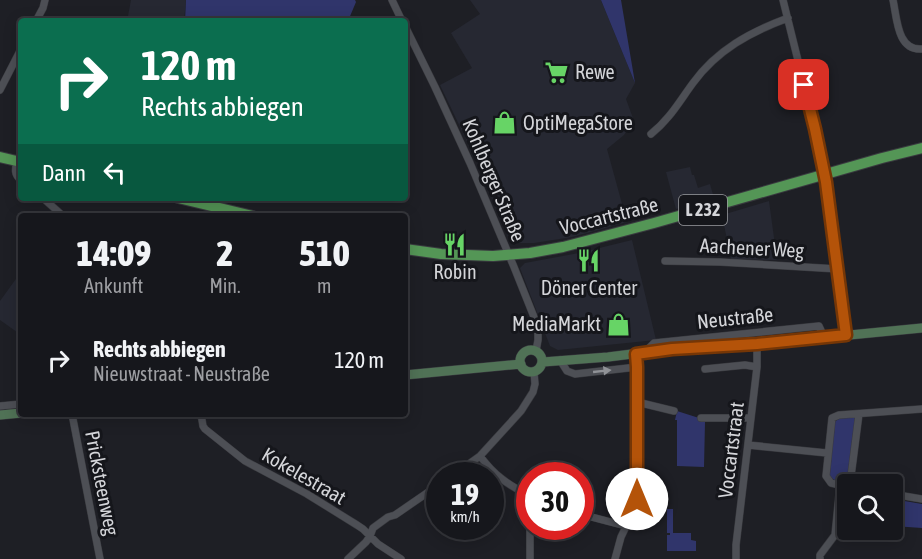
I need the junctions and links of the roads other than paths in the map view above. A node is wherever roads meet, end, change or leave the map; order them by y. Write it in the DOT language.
graph roads {
  1 [pos="45,0"];
  2 [pos="392,0"];
  3 [pos="783,0"];
  4 [pos="893,0"];
  5 [pos="38,18"];
  6 [pos="401,18"];
  7 [pos="788,18"];
  8 [pos="408,32"];
  9 [pos="922,49"];
  10 [pos="18,55"];
  11 [pos="0,90"];
  12 [pos="651,134"];
  13 [pos="922,148"];
  14 [pos="0,157"];
  15 [pos="18,162"];
  16 [pos="824,174"];
  17 [pos="46,201"];
  18 [pos="190,201"];
  19 [pos="60,213"];
  20 [pos="240,213"];
  21 [pos="408,249"];
  22 [pos="509,255"];
  23 [pos="665,261"];
  24 [pos="838,269"];
  25 [pos="922,328"];
  26 [pos="846,335"];
  27 [pos="824,338"];
  28 [pos="757,344"];
  29 [pos="536,351"];
  30 [pos="640,353"];
  31 [pos="560,360"];
  32 [pos="543,362"];
  33 [pos="521,364"];
  34 [pos="637,367"];
  35 [pos="757,367"];
  36 [pos="705,369"];
  37 [pos="534,372"];
  38 [pos="408,375"];
  39 [pos="637,402"];
  40 [pos="18,404"];
  41 [pos="0,406"];
  42 [pos="922,409"];
  43 [pos="674,411"];
  44 [pos="18,413"];
  45 [pos="859,414"];
  46 [pos="0,415"];
  47 [pos="73,417"];
  48 [pos="202,417"];
  49 [pos="701,418"];
  50 [pos="751,418"];
  51 [pos="748,445"];
  52 [pos="828,453"];
  53 [pos="480,456"];
  54 [pos="472,462"];
  55 [pos="848,474"];
  56 [pos="837,484"];
  57 [pos="516,488"];
  58 [pos="426,494"];
  59 [pos="903,496"];
  60 [pos="922,499"];
  61 [pos="594,518"];
  62 [pos="626,526"];
  63 [pos="837,526"];
  64 [pos="370,536"];
  65 [pos="530,540"];
  66 [pos="100,559"];
  67 [pos="348,559"];
  68 [pos="401,559"];
  69 [pos="530,559"];
  70 [pos="615,559"];
  71 [pos="736,559"];
  72 [pos="820,559"];
  1 -- 5 [label="street"];
  2 -- 6 [label="street"];
  3 -- 7 [label="street"];
  4 -- 9 [label="street"];
  7 -- 12 [label="street"];
  7 -- 16 [label="street"];
  8 -- 22 [label="street, Kohlberger Straße"];
  10 -- 11 [label="street"];
  13 -- 16 [label="main road, Voccartstraße / L 232"];
  14 -- 15 [label="main road"];
  16 -- 22 [label="main road, Voccartstraße / L 232"];
  16 -- 24 [label="street"];
  17 -- 19 [label="street"];
  18 -- 20 [label="main road"];
  21 -- 22 [label="main road, Voccartstraße / L 232"];
  22 -- 29 [label="street, Kohlberger Straße"];
  23 -- 24 [label="street, Aachener Weg"];
  24 -- 26 [label="street"];
  25 -- 26 [label="street"];
  26 -- 27 [label="street"];
  27 -- 28 [label="street"];
  27 -- 30 [label="street, Neustraße"];
  28 -- 30 [label="street"];
  28 -- 35 [label="street, Voccartstraat"];
  29 -- 32 [label="street"];
  29 -- 33 [label="street"];
  30 -- 31 [label="street"];
  30 -- 34 [label="street"];
  31 -- 32 [label="street"];
  31 -- 34 [label="street, one-way"];
  32 -- 37 [label="street"];
  33 -- 37 [label="street"];
  33 -- 38 [label="street"];
  34 -- 39 [label="street"];
  35 -- 36 [label="street"];
  35 -- 50 [label="street, Voccartstraat"];
  37 -- 53 [label="street"];
  39 -- 43 [label="street"];
  39 -- 62 [label="street"];
  40 -- 41 [label="street"];
  42 -- 45 [label="street"];
  44 -- 46 [label="street"];
  45 -- 52 [label="street"];
  45 -- 55 [label="street"];
  47 -- 66 [label="street, Pricksteenweg"];
  48 -- 64 [label="street, Kokelestraat"];
  49 -- 50 [label="street"];
  50 -- 51 [label="street, Voccartstraat"];
  51 -- 52 [label="street"];
  51 -- 71 [label="street, Voccartstraat"];
  52 -- 56 [label="street"];
  53 -- 54 [label="street"];
  53 -- 57 [label="street"];
  58 -- 64 [label="street"];
  59 -- 60 [label="street"];
  61 -- 62 [label="street"];
  62 -- 70 [label="street"];
  63 -- 72 [label="street"];
  64 -- 67 [label="street"];
  64 -- 68 [label="street, Kokelestraat"];
  65 -- 69 [label="street"];
}
